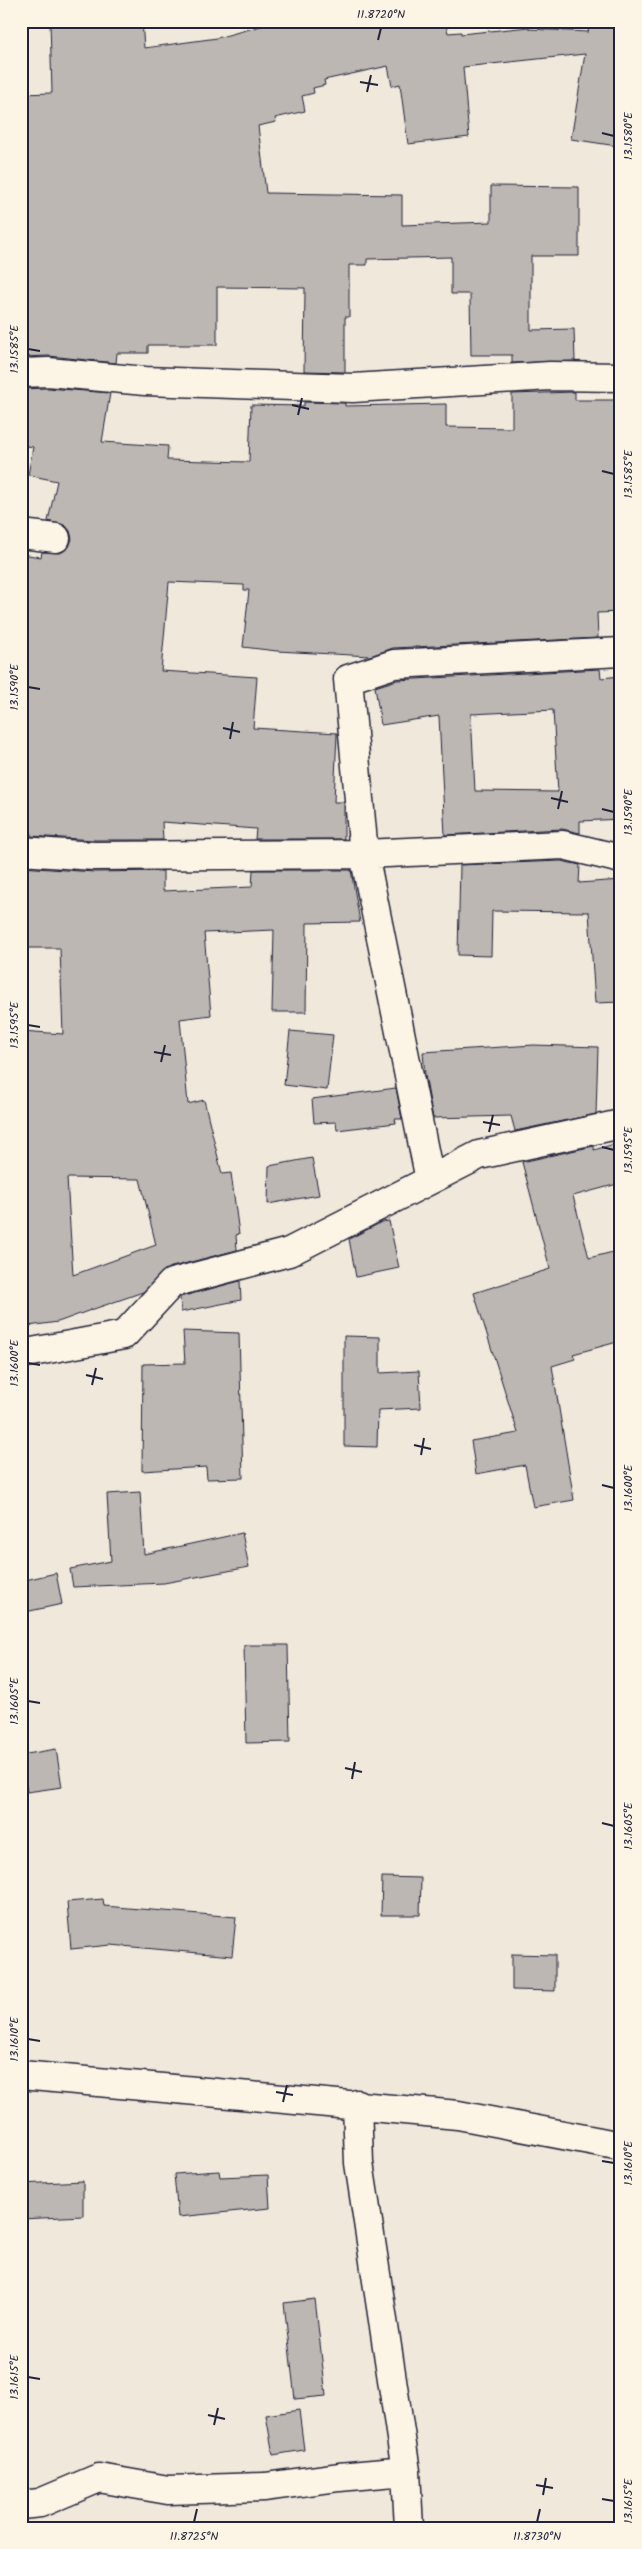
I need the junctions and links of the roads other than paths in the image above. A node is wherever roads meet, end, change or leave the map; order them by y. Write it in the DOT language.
graph roads {
  1 [pos="21,373"];
  2 [pos="621,377"];
  3 [pos="21,534"];
  4 [pos="56,538"];
  5 [pos="621,652"];
  6 [pos="21,851"];
  7 [pos="364,854"];
  8 [pos="621,859"];
  9 [pos="621,1124"];
  10 [pos="430,1180"];
  11 [pos="21,1354"];
  12 [pos="21,2075"];
  13 [pos="357,2104"];
  14 [pos="621,2146"];
  15 [pos="621,2150"];
  16 [pos="406,2471"];
  17 [pos="21,2505"];
  18 [pos="409,2528"];
  1 -- 2 [label="street"];
  3 -- 4 [label="street"];
  5 -- 7 [label="street"];
  6 -- 7 [label="street"];
  7 -- 8 [label="street"];
  7 -- 10 [label="street"];
  9 -- 10 [label="street"];
  10 -- 11 [label="street"];
  12 -- 13 [label="street"];
  13 -- 14 [label="street"];
  13 -- 16 [label="street"];
  14 -- 15 [label="street"];
  16 -- 17 [label="street"];
  16 -- 18 [label="street"];
}
